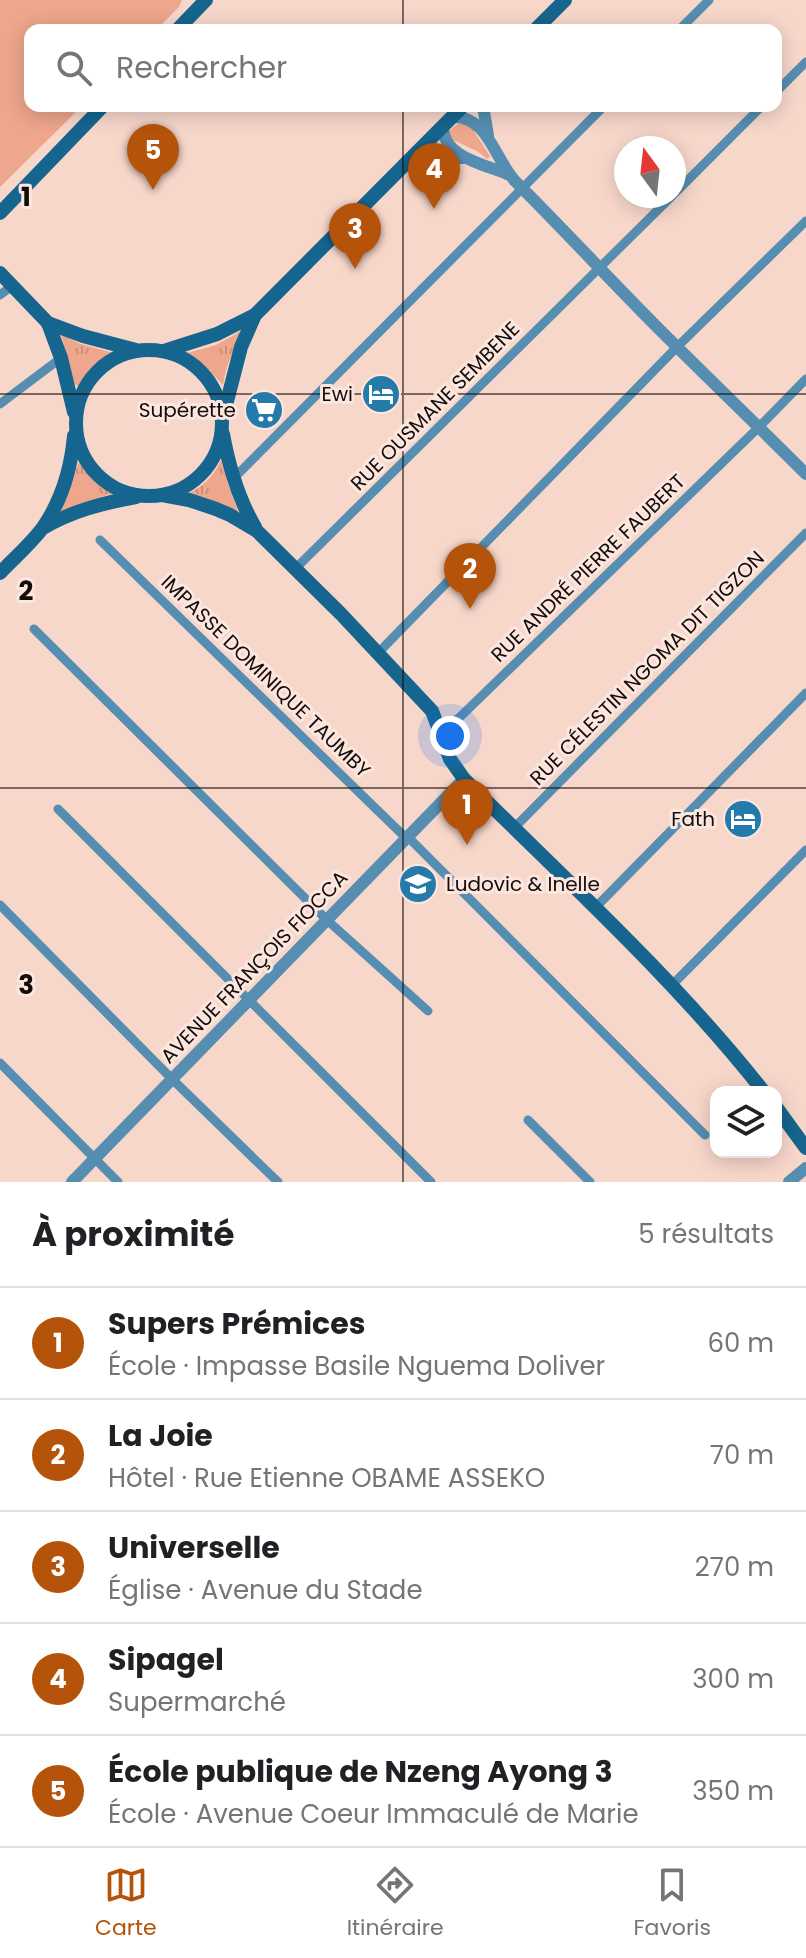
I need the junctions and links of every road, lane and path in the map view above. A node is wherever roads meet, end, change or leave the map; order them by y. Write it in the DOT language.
graph roads {
  1 [pos="206,0"];
  2 [pos="565,0"];
  3 [pos="709,0"];
  4 [pos="183,24"];
  5 [pos="541,24"];
  6 [pos="685,24"];
  7 [pos="806,62"];
  8 [pos="782,86"];
  9 [pos="97,112"];
  10 [pos="484,112"];
  11 [pos="598,112"];
  12 [pos="756,112"];
  13 [pos="453,116"];
  14 [pos="491,146"];
  15 [pos="470,159"];
  16 [pos="405,165"];
  17 [pos="507,174"];
  18 [pos="686,182"];
  19 [pos="522,189"];
  20 [pos="660,208"];
  21 [pos="0,213"];
  22 [pos="806,221"];
  23 [pos="599,269"];
  24 [pos="0,273"];
  25 [pos="6,291"];
  26 [pos="255,315"];
  27 [pos="48,323"];
  28 [pos="677,347"];
  29 [pos="136,351"];
  30 [pos="163,351"];
  31 [pos="61,358"];
  32 [pos="806,379"];
  33 [pos="0,404"];
  34 [pos="75,421"];
  35 [pos="222,423"];
  36 [pos="759,427"];
  37 [pos="806,474"];
  38 [pos="234,478"];
  39 [pos="162,495"];
  40 [pos="143,496"];
  41 [pos="42,528"];
  42 [pos="257,531"];
  43 [pos="806,533"];
  44 [pos="100,540"];
  45 [pos="296,568"];
  46 [pos="0,573"];
  47 [pos="34,629"];
  48 [pos="378,653"];
  49 [pos="806,693"];
  50 [pos="440,732"];
  51 [pos="464,779"];
  52 [pos="58,809"];
  53 [pos="514,828"];
  54 [pos="407,838"];
  55 [pos="806,850"];
  56 [pos="0,905"];
  57 [pos="595,908"];
  58 [pos="327,920"];
  59 [pos="671,986"];
  60 [pos="250,1000"];
  61 [pos="428,1011"];
  62 [pos="0,1063"];
  63 [pos="172,1079"];
  64 [pos="759,1086"];
  65 [pos="782,1115"];
  66 [pos="528,1120"];
  67 [pos="705,1135"];
  68 [pos="806,1148"];
  69 [pos="94,1159"];
  70 [pos="806,1168"];
  71 [pos="72,1182"];
  72 [pos="118,1182"];
  73 [pos="278,1182"];
  74 [pos="431,1182"];
  75 [pos="590,1182"];
  76 [pos="789,1182"];
  1 -- 4 [label="main road"];
  2 -- 5 [label="main road"];
  3 -- 6 [label="street"];
  7 -- 8 [label="street"];
  9 -- 21 [label="main road"];
  10 -- 14 [label="street"];
  11 -- 19 [label="street"];
  12 -- 18 [label="street, RUE OUSMANE SEMBENE"];
  13 -- 14 [label="street"];
  13 -- 15 [label="street"];
  13 -- 16 [label="main road"];
  14 -- 17 [label="street"];
  15 -- 16 [label="street"];
  15 -- 17 [label="street"];
  16 -- 26 [label="main road"];
  17 -- 19 [label="street"];
  19 -- 23 [label="street"];
  19 -- 38 [label="street"];
  20 -- 23 [label="street, RUE OUSMANE SEMBENE"];
  22 -- 28 [label="street"];
  23 -- 28 [label="street"];
  23 -- 45 [label="street, RUE OUSMANE SEMBENE"];
  24 -- 25 [label="main road"];
  25 -- 27 [label="main road"];
  26 -- 30 [label="main road"];
  26 -- 35 [label="main road"];
  27 -- 29 [label="main road"];
  27 -- 31 [label="main road"];
  28 -- 36 [label="street"];
  28 -- 48 [label="street"];
  29 -- 30 [label="main road"];
  29 -- 34 [label="main road"];
  30 -- 35 [label="main road"];
  31 -- 33 [label="street"];
  31 -- 34 [label="main road"];
  32 -- 36 [label="street, RUE ANDRÉ PIERRE FAUBERT"];
  34 -- 40 [label="main road"];
  34 -- 41 [label="main road"];
  35 -- 38 [label="main road"];
  35 -- 39 [label="main road"];
  36 -- 37 [label="street"];
  36 -- 50 [label="street, RUE ANDRÉ PIERRE FAUBERT"];
  38 -- 42 [label="main road"];
  39 -- 40 [label="main road"];
  39 -- 42 [label="main road"];
  40 -- 41 [label="main road"];
  41 -- 46 [label="main road"];
  42 -- 45 [label="main road"];
  43 -- 53 [label="street, RUE CÉLESTIN NGOMA DIT TIGZON"];
  44 -- 54 [label="street, IMPASSE DOMINIQUE TAUMBY"];
  45 -- 48 [label="main road"];
  47 -- 58 [label="street"];
  48 -- 50 [label="main road"];
  49 -- 57 [label="street"];
  50 -- 51 [label="main road"];
  51 -- 53 [label="main road"];
  51 -- 54 [label="street, AVENUE FRANÇOIS FIOCCA"];
  52 -- 60 [label="street"];
  53 -- 57 [label="main road"];
  54 -- 58 [label="street, AVENUE FRANÇOIS FIOCCA"];
  54 -- 67 [label="street, IMPASSE DOMINIQUE TAUMBY"];
  55 -- 59 [label="street"];
  56 -- 63 [label="street"];
  57 -- 59 [label="main road"];
  58 -- 60 [label="street, AVENUE FRANÇOIS FIOCCA"];
  58 -- 61 [label="street"];
  59 -- 64 [label="main road"];
  60 -- 63 [label="street, AVENUE FRANÇOIS FIOCCA"];
  60 -- 74 [label="street"];
  62 -- 69 [label="street"];
  63 -- 69 [label="street, AVENUE FRANÇOIS FIOCCA"];
  63 -- 73 [label="street"];
  65 -- 68 [label="main road"];
  66 -- 75 [label="street"];
  69 -- 71 [label="street, AVENUE FRANÇOIS FIOCCA"];
  69 -- 72 [label="street"];
  70 -- 76 [label="street"];
}
